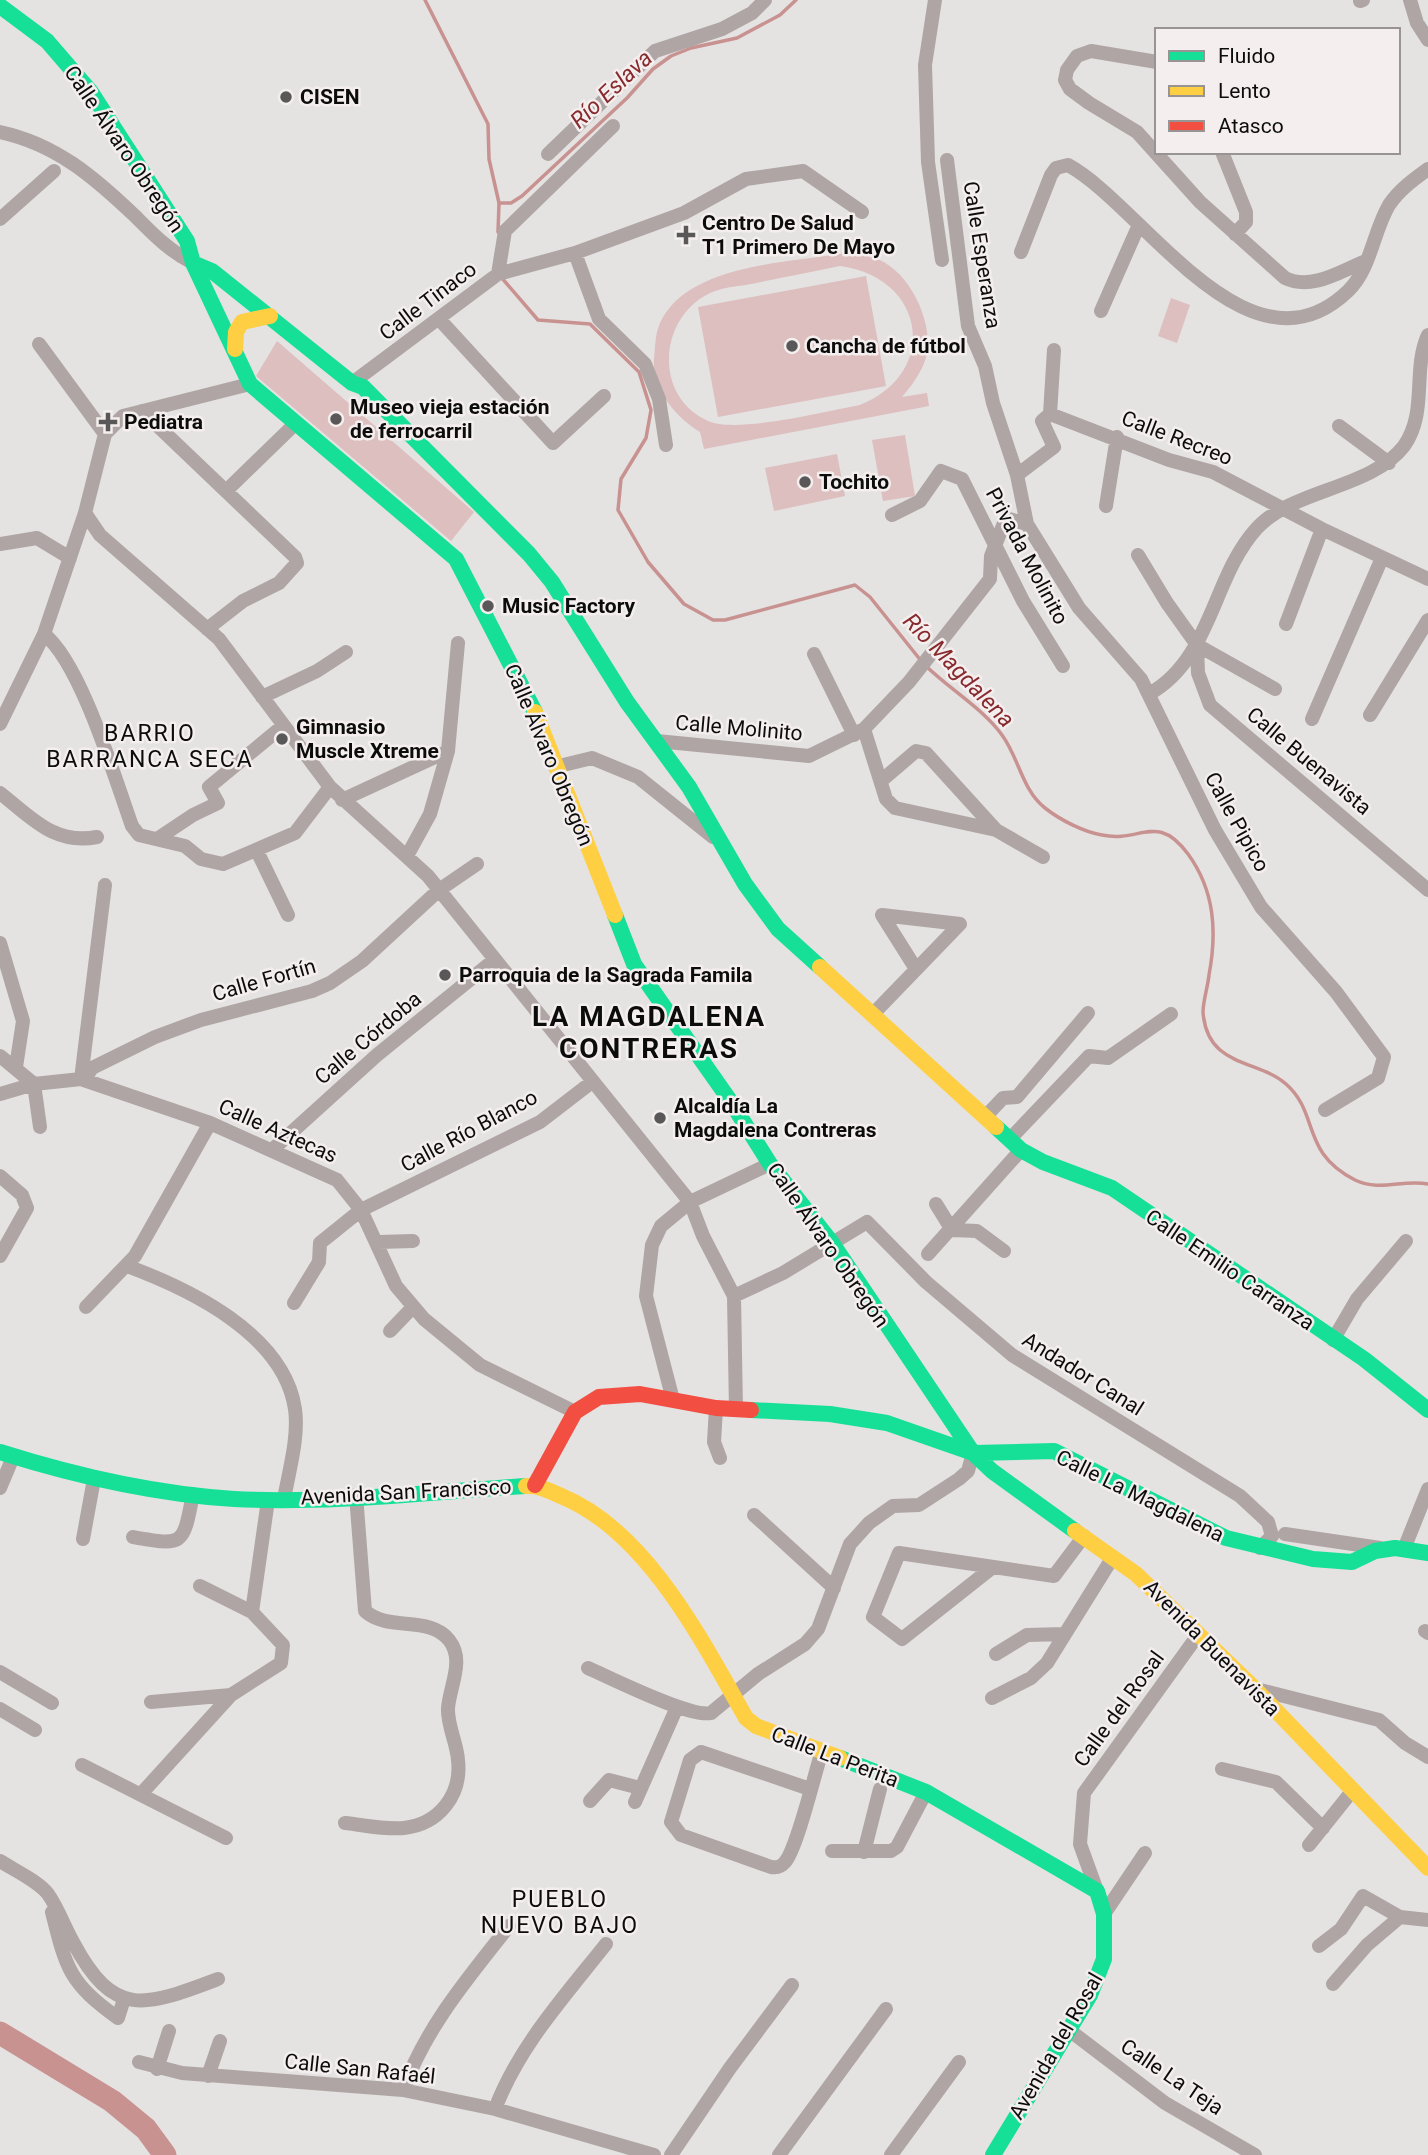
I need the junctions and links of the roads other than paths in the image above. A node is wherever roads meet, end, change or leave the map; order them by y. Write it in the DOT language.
graph roads {
  1 [pos="765,0"];
  2 [pos="935,0"];
  3 [pos="1410,0"];
  4 [pos="0,6"];
  5 [pos="1428,40"];
  6 [pos="1155,62"];
  7 [pos="613,126"];
  8 [pos="0,132"];
  9 [pos="1155,152"];
  10 [pos="548,154"];
  11 [pos="1157,154"];
  12 [pos="1223,154"];
  13 [pos="947,160"];
  14 [pos="1428,169"];
  15 [pos="54,171"];
  16 [pos="862,212"];
  17 [pos="0,219"];
  18 [pos="1138,227"];
  19 [pos="1235,234"];
  20 [pos="575,253"];
  21 [pos="1021,253"];
  22 [pos="942,260"];
  23 [pos="1366,261"];
  24 [pos="193,263"];
  25 [pos="498,274"];
  26 [pos="1101,311"];
  27 [pos="270,316"];
  28 [pos="439,318"];
  29 [pos="1428,335"];
  30 [pos="39,344"];
  31 [pos="236,349"];
  32 [pos="1054,350"];
  33 [pos="352,383"];
  34 [pos="250,384"];
  35 [pos="604,396"];
  36 [pos="142,411"];
  37 [pos="1050,414"];
  38 [pos="296,423"];
  39 [pos="1339,426"];
  40 [pos="105,434"];
  41 [pos="1117,437"];
  42 [pos="666,445"];
  43 [pos="1390,463"];
  44 [pos="1017,475"];
  45 [pos="226,491"];
  46 [pos="1106,506"];
  47 [pos="1285,510"];
  48 [pos="85,513"];
  49 [pos="892,515"];
  50 [pos="1027,524"];
  51 [pos="1322,529"];
  52 [pos="0,544"];
  53 [pos="994,544"];
  54 [pos="1138,555"];
  55 [pos="70,558"];
  56 [pos="1382,558"];
  57 [pos="1428,579"];
  58 [pos="1428,620"];
  59 [pos="1286,624"];
  60 [pos="207,629"];
  61 [pos="44,634"];
  62 [pos="458,643"];
  63 [pos="1197,645"];
  64 [pos="346,652"];
  65 [pos="814,654"];
  66 [pos="1063,666"];
  67 [pos="1275,689"];
  68 [pos="1149,694"];
  69 [pos="262,697"];
  70 [pos="1370,715"];
  71 [pos="1312,719"];
  72 [pos="0,724"];
  73 [pos="284,726"];
  74 [pos="859,732"];
  75 [pos="657,741"];
  76 [pos="448,751"];
  77 [pos="555,767"];
  78 [pos="881,781"];
  79 [pos="330,787"];
  80 [pos="0,793"];
  81 [pos="342,800"];
  82 [pos="996,830"];
  83 [pos="97,837"];
  84 [pos="158,839"];
  85 [pos="723,845"];
  86 [pos="257,851"];
  87 [pos="407,856"];
  88 [pos="1043,857"];
  89 [pos="477,864"];
  90 [pos="105,885"];
  91 [pos="439,890"];
  92 [pos="1428,890"];
  93 [pos="288,915"];
  94 [pos="0,943"];
  95 [pos="493,961"];
  96 [pos="916,969"];
  97 [pos="1088,1013"];
  98 [pos="873,1014"];
  99 [pos="1171,1014"];
  100 [pos="0,1056"];
  101 [pos="16,1067"];
  102 [pos="83,1079"];
  103 [pos="592,1082"];
  104 [pos="34,1084"];
  105 [pos="0,1094"];
  106 [pos="1325,1110"];
  107 [pos="985,1116"];
  108 [pos="210,1123"];
  109 [pos="40,1127"];
  110 [pos="1016,1144"];
  111 [pos="272,1150"];
  112 [pos="770,1164"];
  113 [pos="0,1176"];
  114 [pos="690,1202"];
  115 [pos="936,1204"];
  116 [pos="361,1210"];
  117 [pos="952,1230"];
  118 [pos="413,1241"];
  119 [pos="1406,1241"];
  120 [pos="379,1242"];
  121 [pos="832,1243"];
  122 [pos="1004,1251"];
  123 [pos="928,1254"];
  124 [pos="0,1256"];
  125 [pos="127,1266"];
  126 [pos="734,1296"];
  127 [pos="294,1303"];
  128 [pos="86,1307"];
  129 [pos="413,1307"];
  130 [pos="390,1331"];
  131 [pos="1333,1340"];
  132 [pos="673,1400"];
  133 [pos="716,1408"];
  134 [pos="736,1410"];
  135 [pos="1428,1410"];
  136 [pos="575,1412"];
  137 [pos="973,1453"];
  138 [pos="6,1454"];
  139 [pos="720,1458"];
  140 [pos="94,1479"];
  141 [pos="535,1485"];
  142 [pos="0,1488"];
  143 [pos="1428,1489"];
  144 [pos="193,1494"];
  145 [pos="356,1495"];
  146 [pos="276,1499"];
  147 [pos="754,1515"];
  148 [pos="1285,1534"];
  149 [pos="1084,1536"];
  150 [pos="132,1537"];
  151 [pos="83,1538"];
  152 [pos="1260,1548"];
  153 [pos="1387,1549"];
  154 [pos="1404,1549"];
  155 [pos="1428,1553"];
  156 [pos="1114,1557"];
  157 [pos="993,1567"];
  158 [pos="200,1586"];
  159 [pos="834,1588"];
  160 [pos="252,1612"];
  161 [pos="1065,1634"];
  162 [pos="1198,1635"];
  163 [pos="996,1654"];
  164 [pos="588,1668"];
  165 [pos="0,1672"];
  166 [pos="1254,1688"];
  167 [pos="231,1695"];
  168 [pos="734,1695"];
  169 [pos="992,1698"];
  170 [pos="151,1702"];
  171 [pos="52,1703"];
  172 [pos="677,1707"];
  173 [pos="0,1709"];
  174 [pos="35,1730"];
  175 [pos="822,1751"];
  176 [pos="1428,1757"];
  177 [pos="82,1765"];
  178 [pos="1222,1769"];
  179 [pos="810,1789"];
  180 [pos="880,1789"];
  181 [pos="1353,1790"];
  182 [pos="926,1792"];
  183 [pos="141,1794"];
  184 [pos="590,1801"];
  185 [pos="345,1823"];
  186 [pos="1323,1828"];
  187 [pos="226,1838"];
  188 [pos="1309,1845"];
  189 [pos="832,1851"];
  190 [pos="864,1852"];
  191 [pos="1145,1853"];
  192 [pos="0,1861"];
  193 [pos="1428,1868"];
  194 [pos="1097,1891"];
  195 [pos="1104,1914"];
  196 [pos="1400,1917"];
  197 [pos="1428,1920"];
  198 [pos="509,1926"];
  199 [pos="606,1944"];
  200 [pos="1319,1946"];
  201 [pos="218,1979"];
  202 [pos="1333,1984"];
  203 [pos="792,1985"];
  204 [pos="886,2009"];
  205 [pos="1069,2030"];
  206 [pos="169,2031"];
  207 [pos="220,2041"];
  208 [pos="139,2062"];
  209 [pos="959,2062"];
  210 [pos="157,2069"];
  211 [pos="208,2076"];
  212 [pos="403,2090"];
  213 [pos="495,2109"];
  214 [pos="654,2155"];
  215 [pos="671,2155"];
  216 [pos="779,2155"];
  217 [pos="891,2155"];
  218 [pos="993,2155"];
  219 [pos="1255,2155"];
  1 -- 10 [label="street"];
  2 -- 22 [label="street"];
  3 -- 5 [label="street"];
  4 -- 24 [label="street, Calle Álvaro Obregón"];
  6 -- 9 [label="street"];
  7 -- 25 [label="street"];
  8 -- 24 [label="street"];
  11 -- 19 [label="street"];
  12 -- 19 [label="street"];
  13 -- 44 [label="street, Calle Esperanza"];
  14 -- 23 [label="street"];
  15 -- 17 [label="street"];
  16 -- 20 [label="street, Calle Tinaco"];
  18 -- 21 [label="street"];
  18 -- 23 [label="street"];
  18 -- 26 [label="street"];
  19 -- 23 [label="street"];
  20 -- 25 [label="street, Calle Tinaco"];
  20 -- 42 [label="street"];
  24 -- 27 [label="street, Calle Emilio Carranza"];
  24 -- 31 [label="street, Calle Álvaro Obregón"];
  25 -- 28 [label="street, Calle Tinaco"];
  27 -- 31 [label="street"];
  27 -- 33 [label="street, Calle Emilio Carranza"];
  28 -- 33 [label="street, Calle Tinaco"];
  28 -- 35 [label="street"];
  29 -- 43 [label="street"];
  30 -- 40 [label="street"];
  31 -- 34 [label="street, Calle Álvaro Obregón"];
  32 -- 37 [label="street"];
  33 -- 75 [label="street, Calle Emilio Carranza"];
  34 -- 36 [label="street"];
  34 -- 38 [label="street, Calle Álvaro Obregón"];
  36 -- 40 [label="street"];
  36 -- 45 [label="street"];
  37 -- 41 [label="street, Calle Recreo"];
  37 -- 44 [label="street"];
  38 -- 45 [label="street"];
  38 -- 77 [label="street, Calle Álvaro Obregón"];
  39 -- 43 [label="street"];
  40 -- 48 [label="street"];
  41 -- 46 [label="street"];
  41 -- 47 [label="street, Calle Recreo"];
  43 -- 47 [label="street"];
  44 -- 50 [label="street, Calle Esperanza"];
  45 -- 60 [label="street"];
  47 -- 51 [label="street, Calle Recreo"];
  47 -- 63 [label="street"];
  48 -- 55 [label="street"];
  48 -- 60 [label="street"];
  49 -- 53 [label="street, Privada Molinito"];
  50 -- 53 [label="street"];
  50 -- 68 [label="street, Calle Pipico"];
  51 -- 56 [label="street, Calle Recreo"];
  51 -- 59 [label="street"];
  52 -- 55 [label="street"];
  53 -- 66 [label="street, Privada Molinito"];
  53 -- 74 [label="street, Calle Molinito"];
  54 -- 63 [label="street"];
  55 -- 61 [label="street"];
  56 -- 57 [label="street, Calle Recreo"];
  56 -- 71 [label="street"];
  58 -- 70 [label="street"];
  60 -- 69 [label="street"];
  61 -- 72 [label="street"];
  61 -- 84 [label="street"];
  62 -- 76 [label="street"];
  63 -- 67 [label="street"];
  63 -- 68 [label="street"];
  63 -- 92 [label="street, Calle Buenavista"];
  64 -- 69 [label="street"];
  65 -- 74 [label="street"];
  68 -- 106 [label="street, Calle Pipico"];
  69 -- 73 [label="street"];
  73 -- 79 [label="street"];
  73 -- 84 [label="street"];
  74 -- 75 [label="street, Calle Molinito"];
  74 -- 78 [label="street"];
  75 -- 85 [label="street, Calle Emilio Carranza"];
  76 -- 81 [label="street"];
  76 -- 87 [label="street"];
  77 -- 85 [label="street"];
  77 -- 112 [label="street, Calle Álvaro Obregón"];
  78 -- 82 [label="street"];
  78 -- 82 [label="street"];
  79 -- 81 [label="street"];
  79 -- 86 [label="street"];
  80 -- 83 [label="street"];
  81 -- 87 [label="street"];
  82 -- 88 [label="street"];
  84 -- 86 [label="street"];
  85 -- 98 [label="street, Calle Emilio Carranza"];
  86 -- 93 [label="street"];
  87 -- 91 [label="street"];
  89 -- 91 [label="street, Calle Fortín"];
  90 -- 102 [label="street"];
  91 -- 95 [label="street"];
  91 -- 102 [label="street, Calle Fortín"];
  94 -- 101 [label="street"];
  95 -- 103 [label="street"];
  95 -- 111 [label="street, Calle Córdoba"];
  96 -- 96 [label="street"];
  96 -- 98 [label="street"];
  97 -- 107 [label="street"];
  98 -- 107 [label="street, Calle Emilio Carranza"];
  99 -- 110 [label="street"];
  100 -- 101 [label="street"];
  101 -- 104 [label="street"];
  102 -- 104 [label="street, Calle Aztecas"];
  102 -- 108 [label="street, Calle Aztecas"];
  103 -- 114 [label="street"];
  103 -- 116 [label="street, Calle Río Blanco"];
  104 -- 105 [label="street, Calle Aztecas"];
  104 -- 109 [label="street"];
  107 -- 110 [label="street, Calle Emilio Carranza"];
  108 -- 111 [label="street, Calle Aztecas"];
  108 -- 125 [label="street"];
  110 -- 117 [label="street"];
  110 -- 131 [label="street, Calle Emilio Carranza"];
  111 -- 116 [label="street, Calle Aztecas"];
  112 -- 114 [label="street"];
  112 -- 121 [label="street, Calle Álvaro Obregón"];
  113 -- 124 [label="street"];
  114 -- 126 [label="street"];
  114 -- 132 [label="street"];
  115 -- 117 [label="street"];
  116 -- 120 [label="street, Calle Aztecas"];
  116 -- 127 [label="street, Calle Río Blanco"];
  117 -- 122 [label="street"];
  117 -- 123 [label="street"];
  118 -- 120 [label="street"];
  119 -- 131 [label="street"];
  120 -- 129 [label="street, Calle Aztecas"];
  121 -- 126 [label="street"];
  121 -- 137 [label="street, Calle Álvaro Obregón"];
  121 -- 152 [label="street, Andador Canal"];
  125 -- 128 [label="street"];
  125 -- 146 [label="street"];
  126 -- 134 [label="street"];
  129 -- 130 [label="street"];
  129 -- 136 [label="street, Calle Aztecas"];
  131 -- 135 [label="street, Calle Emilio Carranza"];
  132 -- 133 [label="street"];
  132 -- 136 [label="street"];
  133 -- 134 [label="street"];
  133 -- 139 [label="street"];
  134 -- 137 [label="street"];
  136 -- 141 [label="street, Avenida San Francisco"];
  137 -- 149 [label="street, Avenida Buenavista"];
  137 -- 152 [label="street, Calle La Magdalena"];
  137 -- 159 [label="street"];
  138 -- 140 [label="street, Avenida San Francisco"];
  138 -- 142 [label="street"];
  140 -- 144 [label="street, Avenida San Francisco"];
  140 -- 151 [label="street"];
  141 -- 145 [label="street, Avenida San Francisco"];
  141 -- 168 [label="street, Calle La Perita"];
  143 -- 154 [label="street"];
  144 -- 146 [label="street, Avenida San Francisco"];
  144 -- 150 [label="street"];
  145 -- 146 [label="street, Avenida San Francisco"];
  145 -- 185 [label="street"];
  146 -- 160 [label="street"];
  147 -- 159 [label="street"];
  148 -- 153 [label="street"];
  149 -- 156 [label="street, Avenida Buenavista"];
  149 -- 157 [label="street"];
  152 -- 153 [label="street, Calle La Magdalena"];
  153 -- 154 [label="street, Calle La Magdalena"];
  154 -- 155 [label="street, Calle La Magdalena"];
  156 -- 161 [label="street"];
  156 -- 162 [label="street, Avenida Buenavista"];
  157 -- 157 [label="street"];
  158 -- 160 [label="street"];
  159 -- 168 [label="street"];
  160 -- 167 [label="street"];
  161 -- 163 [label="street"];
  161 -- 169 [label="street"];
  162 -- 166 [label="street, Avenida Buenavista"];
  162 -- 194 [label="street, Calle del Rosal"];
  164 -- 172 [label="street"];
  165 -- 171 [label="street"];
  166 -- 176 [label="street"];
  166 -- 181 [label="street, Avenida Buenavista"];
  167 -- 170 [label="street"];
  167 -- 183 [label="street"];
  168 -- 172 [label="street"];
  168 -- 175 [label="street, Calle La Perita"];
  172 -- 184 [label="street"];
  173 -- 174 [label="street"];
  175 -- 179 [label="street"];
  175 -- 182 [label="street, Calle La Perita"];
  177 -- 183 [label="street"];
  178 -- 186 [label="street"];
  179 -- 179 [label="street"];
  180 -- 190 [label="street"];
  181 -- 186 [label="street"];
  181 -- 193 [label="street, Avenida Buenavista"];
  182 -- 190 [label="street"];
  182 -- 194 [label="street, Calle La Perita"];
  183 -- 187 [label="street"];
  186 -- 188 [label="street"];
  189 -- 190 [label="street"];
  191 -- 195 [label="street"];
  192 -- 201 [label="street"];
  194 -- 195 [label="street, Avenida del Rosal"];
  195 -- 205 [label="street, Avenida del Rosal"];
  196 -- 197 [label="street"];
  196 -- 200 [label="street"];
  196 -- 202 [label="street"];
  198 -- 212 [label="street"];
  199 -- 213 [label="street"];
  203 -- 215 [label="street"];
  204 -- 216 [label="street"];
  205 -- 218 [label="street, Avenida del Rosal"];
  205 -- 219 [label="street, Calle La Teja"];
  206 -- 210 [label="street"];
  207 -- 211 [label="street"];
  208 -- 210 [label="street, Calle San Rafaél"];
  209 -- 217 [label="street"];
  210 -- 211 [label="street, Calle San Rafaél"];
  211 -- 212 [label="street, Calle San Rafaél"];
  212 -- 213 [label="street, Calle San Rafaél"];
  213 -- 214 [label="street, Calle San Rafaél"];
}
